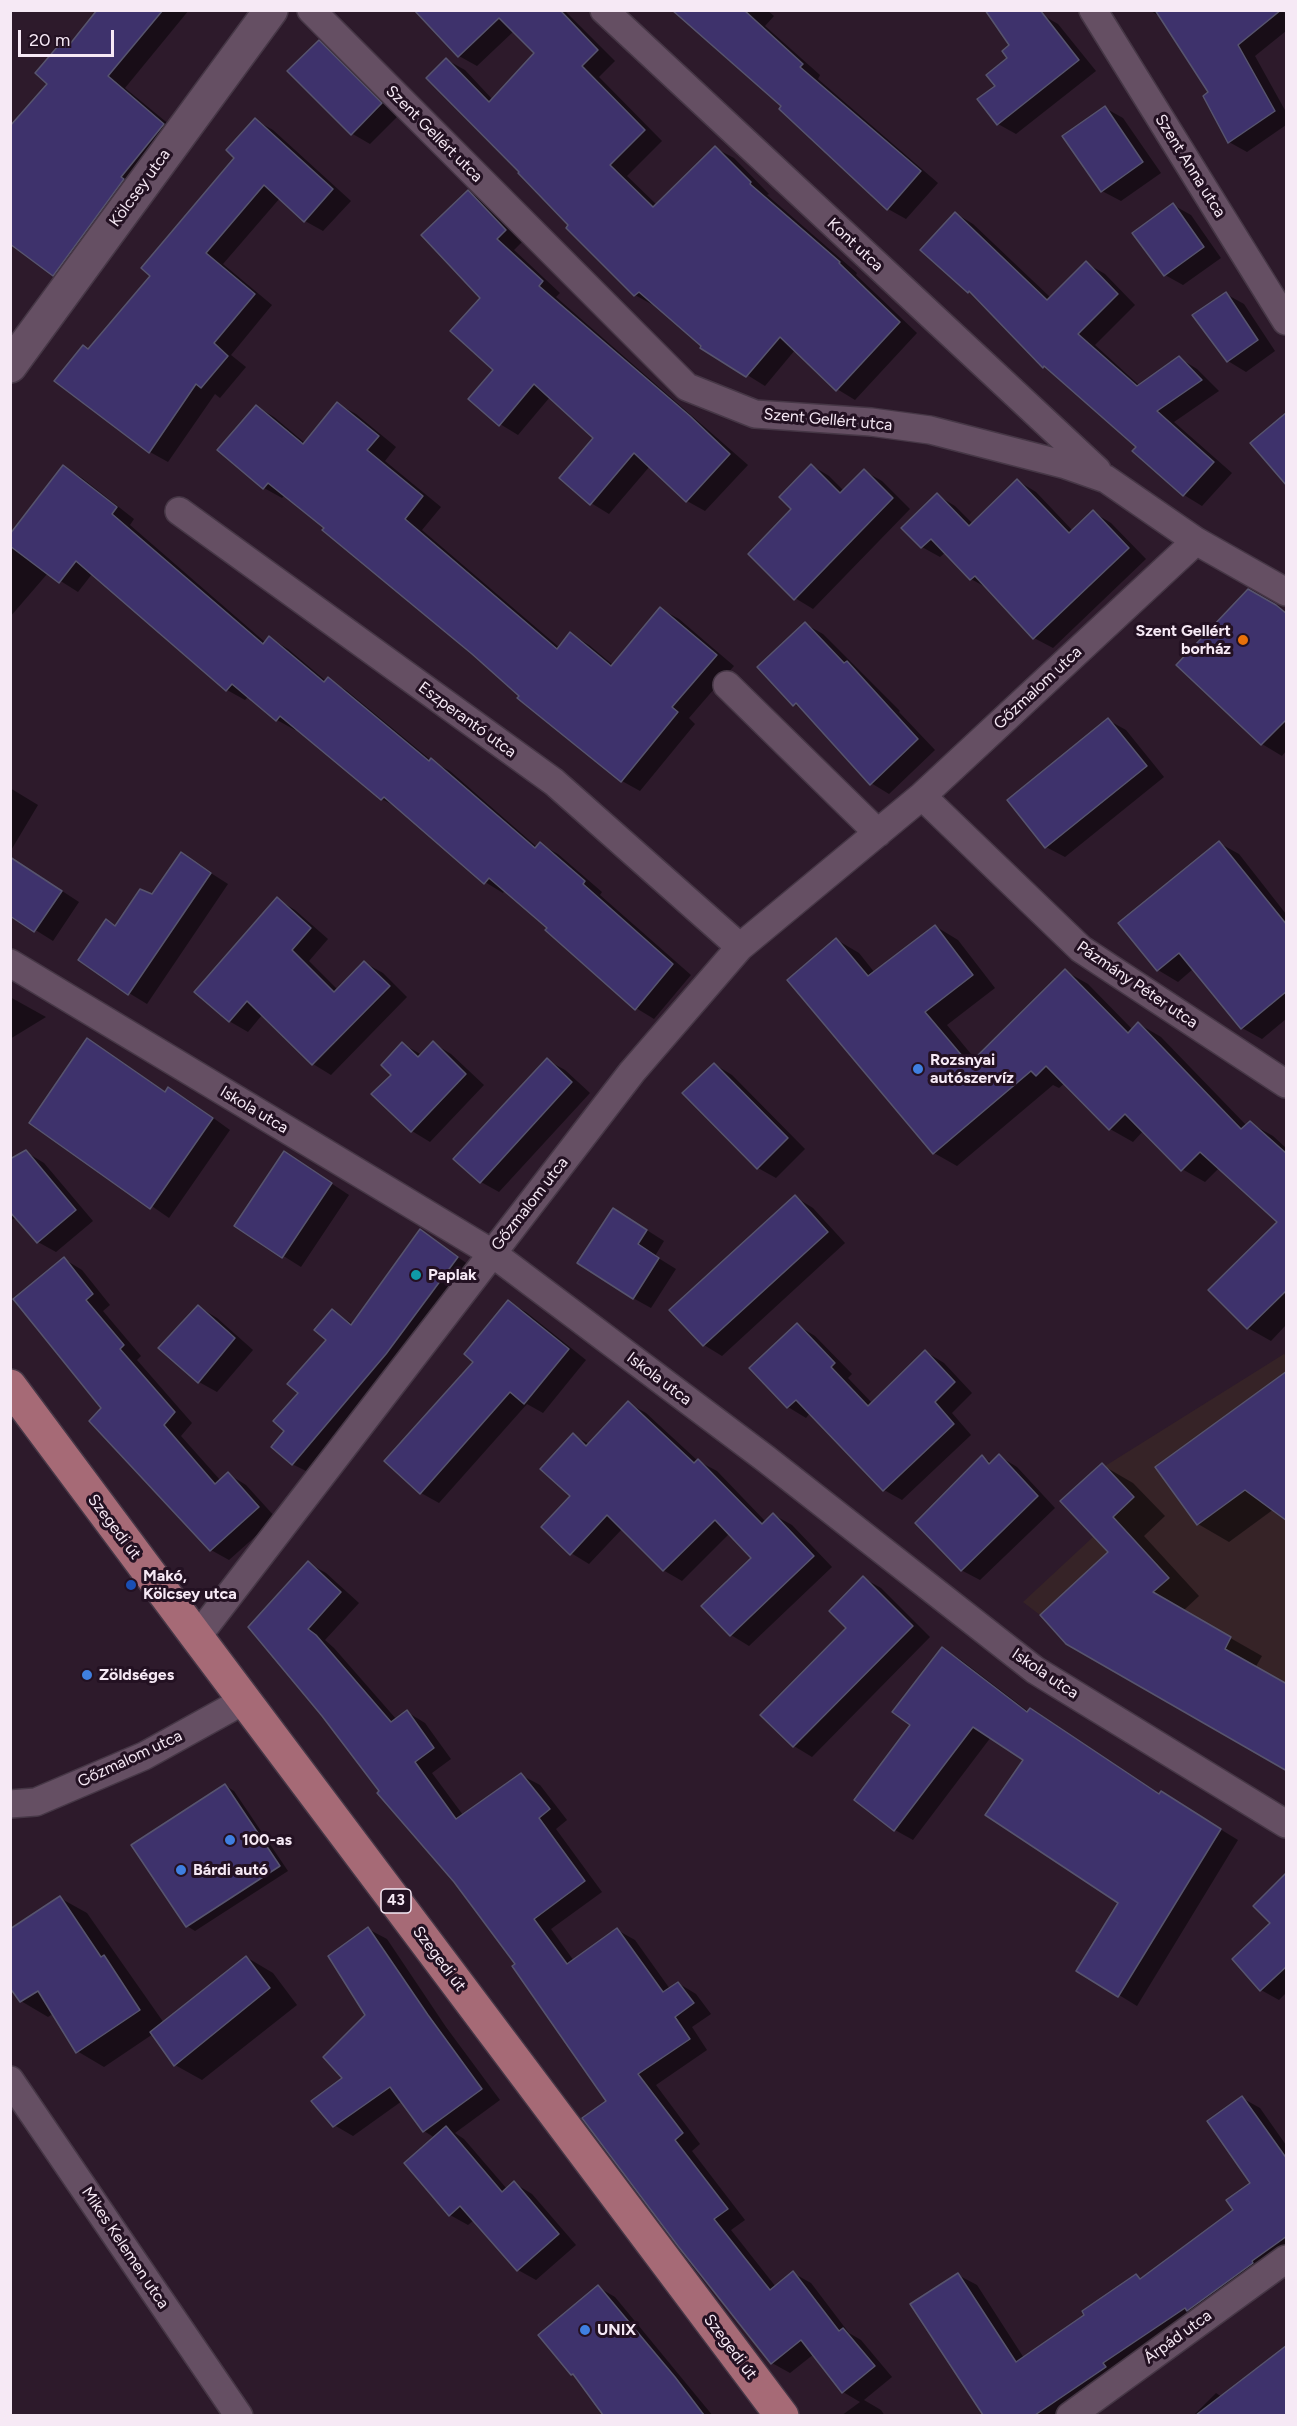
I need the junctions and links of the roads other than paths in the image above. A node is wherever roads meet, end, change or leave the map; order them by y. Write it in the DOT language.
graph roads {
  1 [pos="271,10"];
  2 [pos="311,10"];
  3 [pos="604,10"];
  4 [pos="1093,10"];
  5 [pos="1285,315"];
  6 [pos="10,366"];
  7 [pos="1106,479"];
  8 [pos="179,512"];
  9 [pos="1196,541"];
  10 [pos="1287,592"];
  11 [pos="727,685"];
  12 [pos="922,796"];
  13 [pos="878,833"];
  14 [pos="740,947"];
  15 [pos="10,963"];
  16 [pos="1287,1084"];
  17 [pos="492,1253"];
  18 [pos="10,1386"];
  19 [pos="196,1637"];
  20 [pos="245,1700"];
  21 [pos="10,1804"];
  22 [pos="1287,1824"];
  23 [pos="10,2080"];
  24 [pos="1287,2259"];
  25 [pos="239,2415"];
  26 [pos="782,2415"];
  27 [pos="1070,2415"];
  1 -- 6 [label="main road, Kölcsey utca"];
  2 -- 7 [label="street, Szent Gellért utca"];
  3 -- 7 [label="street, Kont utca"];
  4 -- 5 [label="street, Szent Anna utca"];
  7 -- 9 [label="street, Szent Gellért utca"];
  8 -- 14 [label="street, Eszperantó utca"];
  9 -- 10 [label="street, Szent Gellért utca"];
  9 -- 12 [label="street, Gőzmalom utca"];
  11 -- 13 [label="street"];
  12 -- 13 [label="street, Gőzmalom utca"];
  12 -- 16 [label="street, Pázmány Péter utca"];
  13 -- 14 [label="street, Gőzmalom utca"];
  14 -- 17 [label="street, Gőzmalom utca"];
  15 -- 17 [label="street, Iskola utca"];
  17 -- 19 [label="street, Gőzmalom utca"];
  17 -- 22 [label="street, Iskola utca"];
  18 -- 19 [label="main road, Szegedi út / 43"];
  19 -- 20 [label="main road, Szegedi út / 43"];
  20 -- 21 [label="street, Gőzmalom utca"];
  20 -- 26 [label="main road, Szegedi út / 43"];
  23 -- 25 [label="street, Mikes Kelemen utca"];
  24 -- 27 [label="street, Árpád utca"];
}
